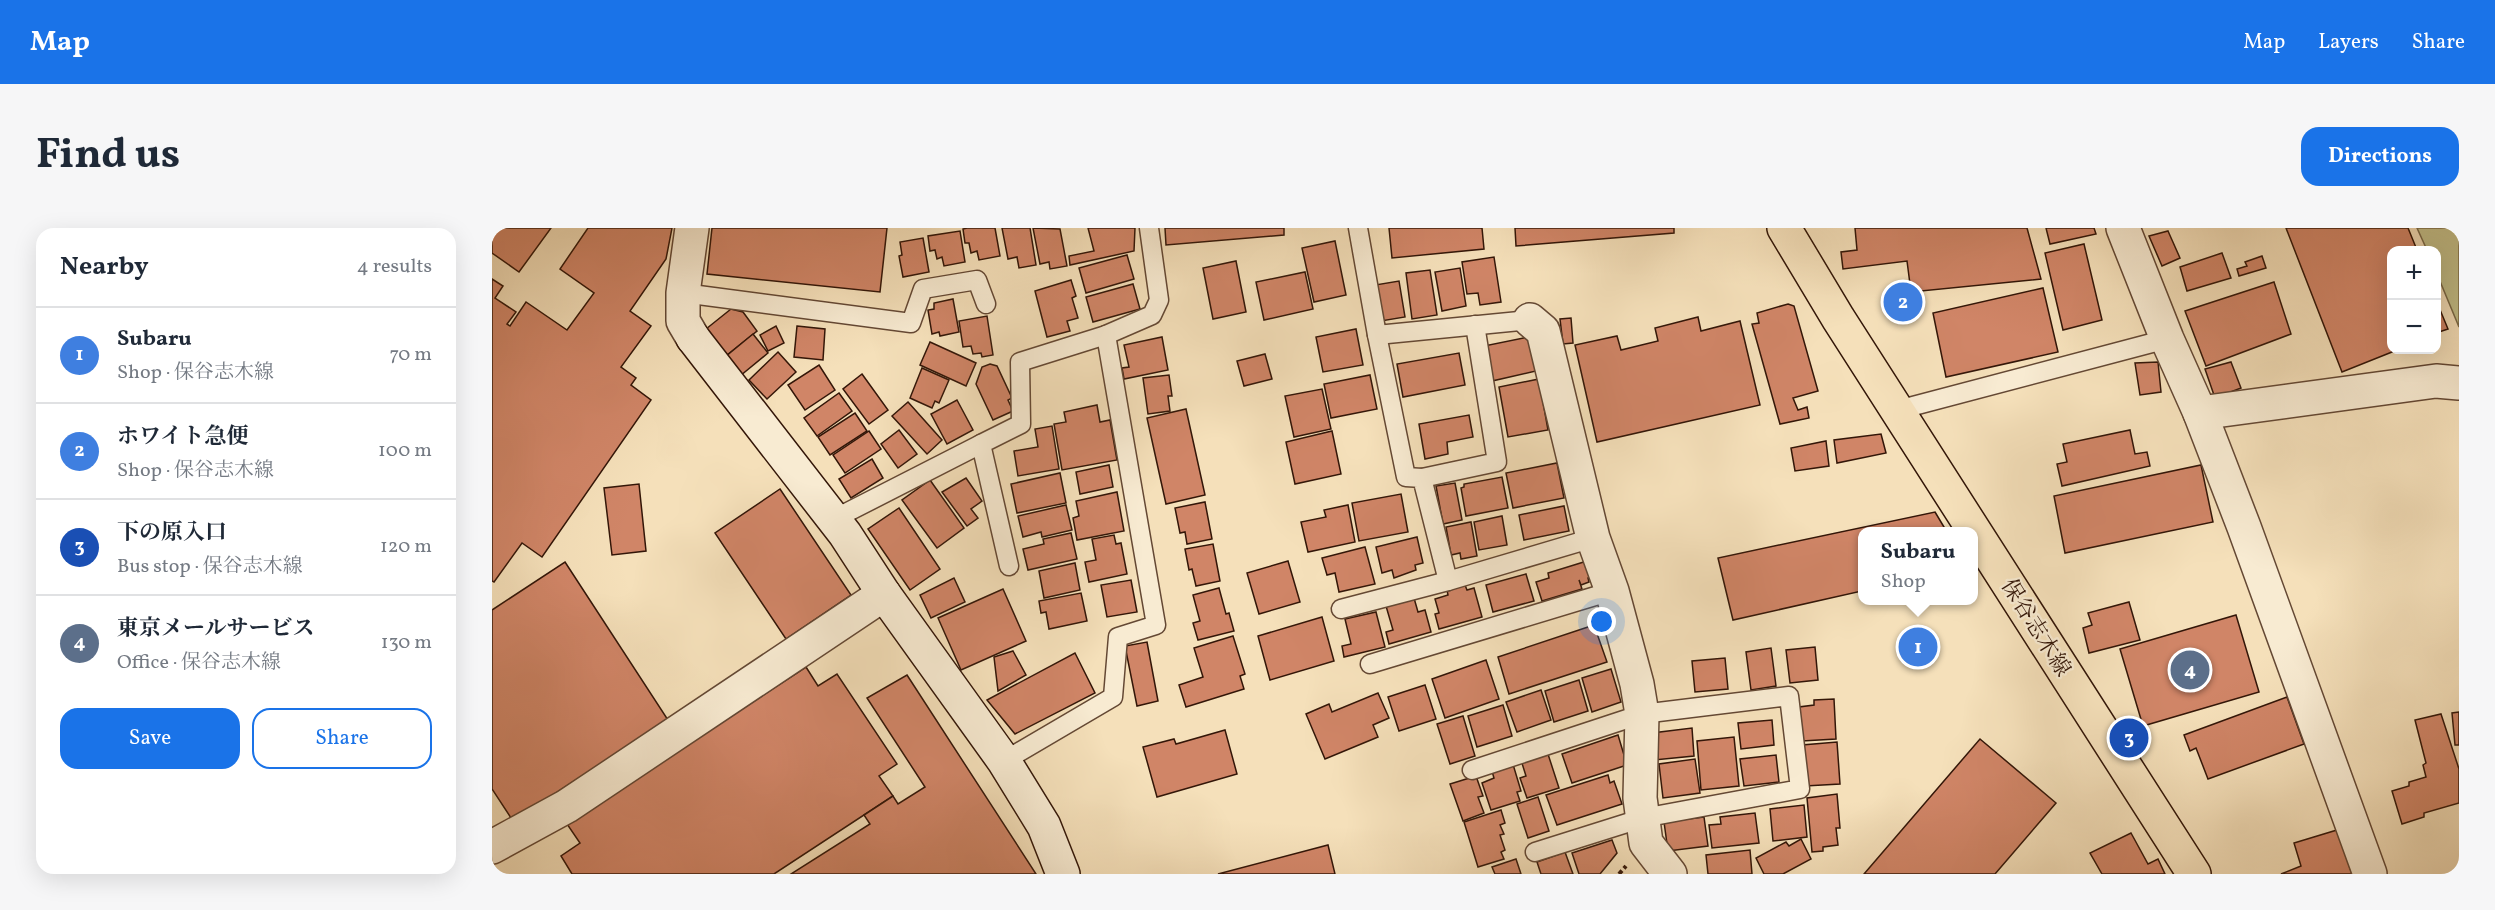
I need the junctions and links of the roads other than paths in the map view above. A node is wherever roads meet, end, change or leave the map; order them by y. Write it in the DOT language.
graph roads {
  1 [pos="692,228"];
  2 [pos="1149,228"];
  3 [pos="1358,228"];
  4 [pos="1784,228"];
  5 [pos="2123,228"];
  6 [pos="683,293"];
  7 [pos="986,304"];
  8 [pos="1530,320"];
  9 [pos="1474,325"];
  10 [pos="1106,335"];
  11 [pos="1377,335"];
  12 [pos="2167,339"];
  13 [pos="2459,383"];
  14 [pos="1898,410"];
  15 [pos="2200,413"];
  16 [pos="981,444"];
  17 [pos="1422,478"];
  18 [pos="834,519"];
  19 [pos="1973,527"];
  20 [pos="1978,535"];
  21 [pos="1593,538"];
  22 [pos="1009,566"];
  23 [pos="1448,581"];
  24 [pos="1612,591"];
  25 [pos="884,594"];
  26 [pos="1341,609"];
  27 [pos="1370,664"];
  28 [pos="1642,714"];
  29 [pos="1004,761"];
  30 [pos="1472,770"];
  31 [pos="1643,818"];
  32 [pos="492,847"];
  33 [pos="1535,852"];
  34 [pos="1063,874"];
  35 [pos="1670,874"];
  36 [pos="2194,874"];
  37 [pos="2370,874"];
  1 -- 6 [label="street"];
  2 -- 10 [label="lane"];
  3 -- 11 [label="lane"];
  4 -- 14 [label="main road, 保谷志木線"];
  5 -- 12 [label="street"];
  6 -- 7 [label="lane"];
  6 -- 18 [label="street"];
  8 -- 9 [label="lane"];
  8 -- 21 [label="street"];
  9 -- 11 [label="lane"];
  9 -- 17 [label="lane"];
  10 -- 16 [label="lane"];
  10 -- 29 [label="lane"];
  11 -- 17 [label="lane"];
  12 -- 14 [label="lane"];
  12 -- 15 [label="street"];
  13 -- 15 [label="street"];
  14 -- 19 [label="main road, 保谷志木線"];
  15 -- 37 [label="street"];
  16 -- 18 [label="lane"];
  16 -- 22 [label="lane"];
  17 -- 23 [label="lane"];
  18 -- 25 [label="street"];
  20 -- 36 [label="main road, 保谷志木線"];
  21 -- 23 [label="lane"];
  21 -- 24 [label="street"];
  23 -- 26 [label="lane"];
  24 -- 27 [label="lane"];
  24 -- 28 [label="street"];
  25 -- 29 [label="street"];
  25 -- 32 [label="street"];
  28 -- 30 [label="lane"];
  28 -- 31 [label="street"];
  28 -- 31 [label="lane"];
  29 -- 34 [label="street"];
  31 -- 33 [label="lane"];
  31 -- 35 [label="street"];
}
